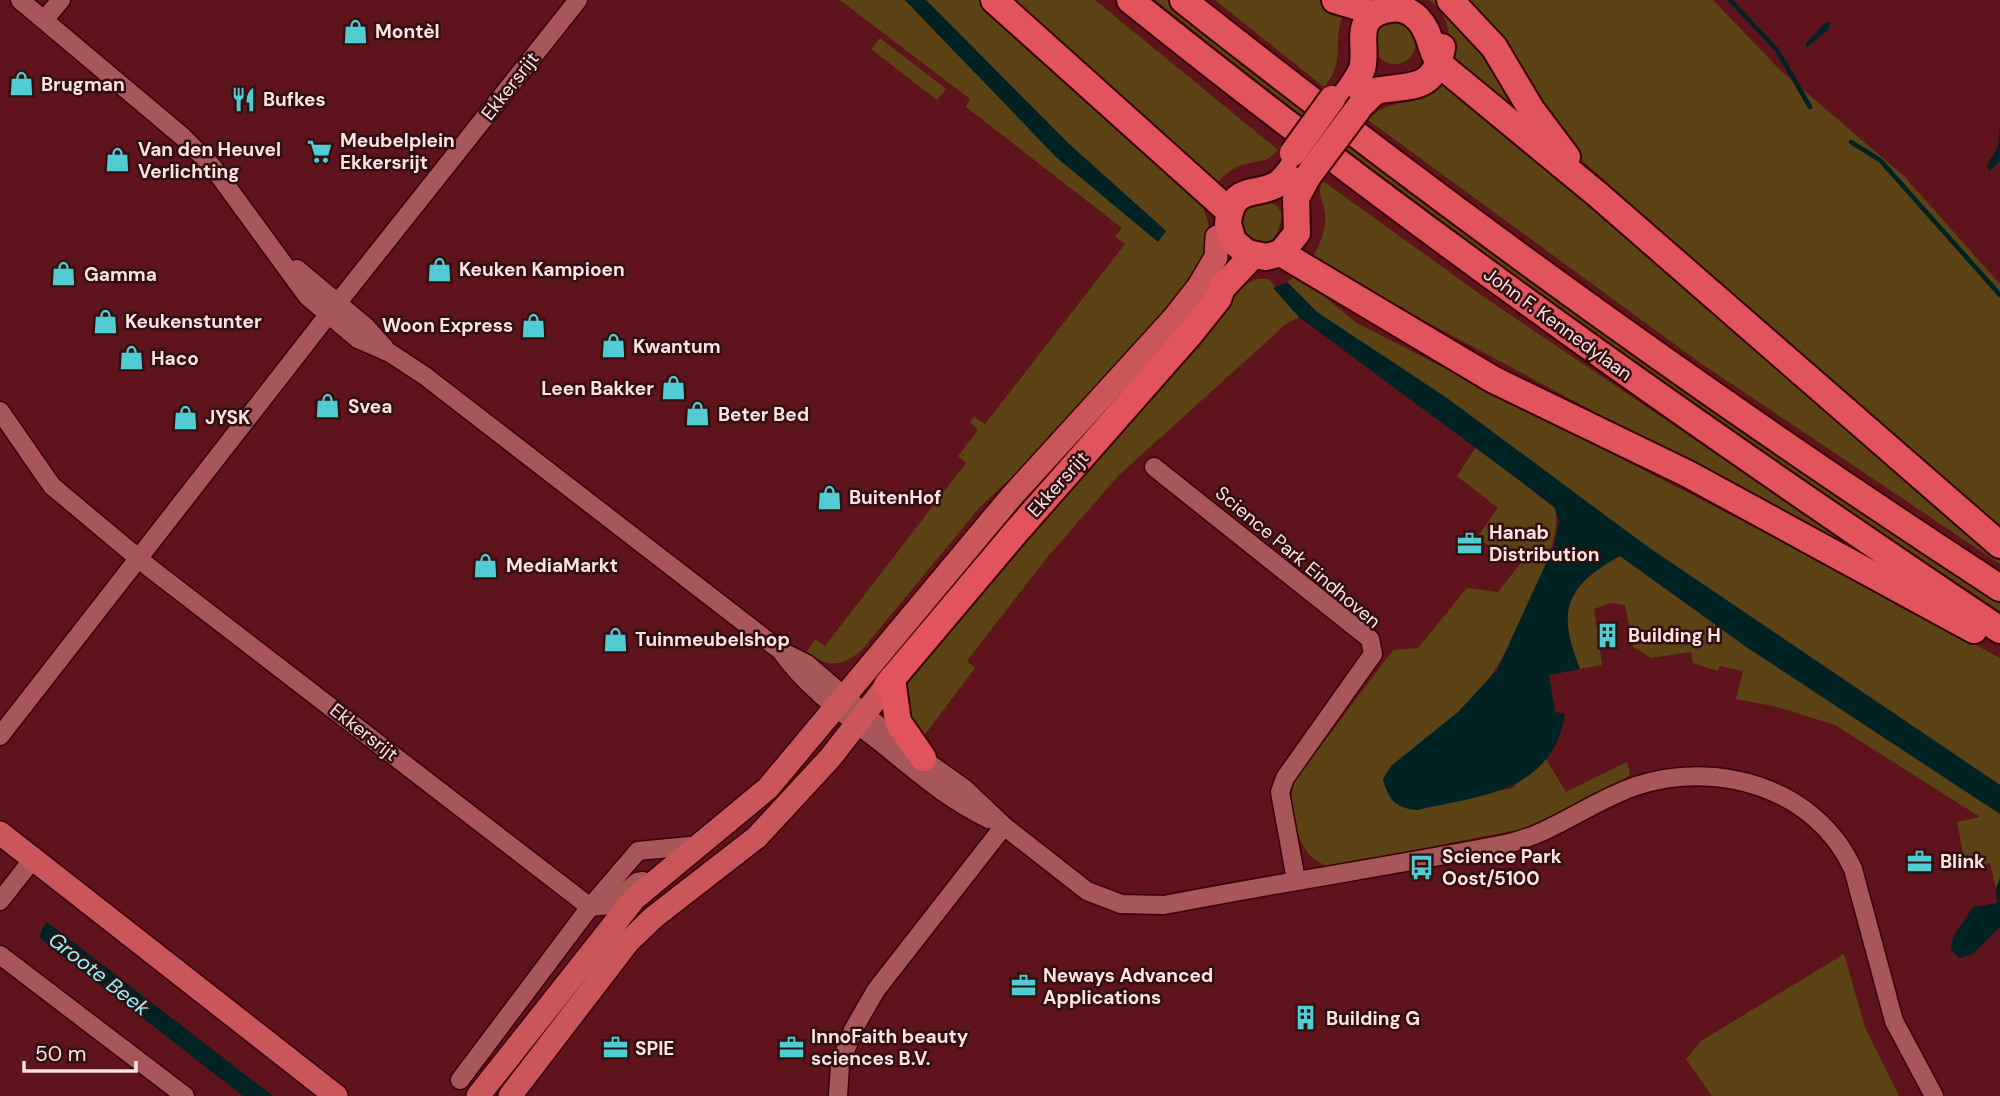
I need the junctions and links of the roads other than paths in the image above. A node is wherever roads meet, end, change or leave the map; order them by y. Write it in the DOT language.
graph roads {
  1 [pos="20,0"];
  2 [pos="61,0"];
  3 [pos="578,0"];
  4 [pos="994,0"];
  5 [pos="1130,0"];
  6 [pos="1183,0"];
  7 [pos="1335,0"];
  8 [pos="1415,0"];
  9 [pos="1450,0"];
  10 [pos="1368,4"];
  11 [pos="44,20"];
  12 [pos="1438,62"];
  13 [pos="1349,96"];
  14 [pos="1296,167"];
  15 [pos="1597,194"];
  16 [pos="1225,207"];
  17 [pos="1234,245"];
  18 [pos="1281,253"];
  19 [pos="1324,280"];
  20 [pos="1209,293"];
  21 [pos="332,309"];
  22 [pos="0,411"];
  23 [pos="1154,467"];
  24 [pos="2000,545"];
  25 [pos="137,557"];
  26 [pos="2000,587"];
  27 [pos="2000,630"];
  28 [pos="2000,643"];
  29 [pos="890,682"];
  30 [pos="840,701"];
  31 [pos="861,719"];
  32 [pos="0,736"];
  33 [pos="923,758"];
  34 [pos="1004,826"];
  35 [pos="0,833"];
  36 [pos="700,845"];
  37 [pos="0,849"];
  38 [pos="29,864"];
  39 [pos="659,879"];
  40 [pos="1296,880"];
  41 [pos="0,901"];
  42 [pos="590,907"];
  43 [pos="0,955"];
  44 [pos="460,1080"];
  45 [pos="185,1096"];
  46 [pos="311,1096"];
  47 [pos="336,1096"];
  48 [pos="478,1096"];
  49 [pos="510,1096"];
  50 [pos="838,1096"];
  51 [pos="1934,1096"];
  1 -- 11 [label="street"];
  2 -- 11 [label="street"];
  3 -- 21 [label="street, Ekkersrijt"];
  4 -- 16 [label="highway"];
  5 -- 27 [label="highway, John F. Kennedylaan"];
  6 -- 26 [label="highway, John F. Kennedylaan"];
  7 -- 10 [label="highway"];
  8 -- 12 [label="highway"];
  9 -- 15 [label="highway"];
  10 -- 13 [label="highway"];
  11 -- 21 [label="street"];
  12 -- 13 [label="highway"];
  12 -- 13 [label="highway"];
  12 -- 15 [label="highway"];
  13 -- 14 [label="highway, bridge"];
  14 -- 16 [label="highway"];
  14 -- 18 [label="highway"];
  15 -- 24 [label="highway"];
  16 -- 17 [label="highway"];
  17 -- 18 [label="highway"];
  17 -- 20 [label="main road, Ekkersrijt"];
  17 -- 20 [label="highway, Ekkersrijt"];
  18 -- 19 [label="highway"];
  19 -- 20 [label="highway"];
  19 -- 28 [label="highway"];
  20 -- 29 [label="highway, Ekkersrijt"];
  20 -- 30 [label="main road, Ekkersrijt"];
  21 -- 25 [label="street, Ekkersrijt"];
  21 -- 30 [label="street"];
  22 -- 25 [label="street, Ekkersrijt"];
  23 -- 40 [label="street, Science Park Eindhoven"];
  25 -- 32 [label="street, Ekkersrijt"];
  25 -- 42 [label="street, Ekkersrijt"];
  29 -- 31 [label="main road, Ekkersrijt"];
  29 -- 33 [label="highway"];
  30 -- 31 [label="street"];
  30 -- 36 [label="main road, Ekkersrijt"];
  31 -- 33 [label="street"];
  31 -- 34 [label="street"];
  31 -- 49 [label="main road, Ekkersrijt"];
  33 -- 34 [label="street"];
  34 -- 40 [label="street"];
  34 -- 50 [label="street"];
  35 -- 38 [label="main road"];
  36 -- 39 [label="main road, Ekkersrijt"];
  36 -- 42 [label="street"];
  37 -- 38 [label="main road"];
  38 -- 41 [label="street"];
  38 -- 46 [label="main road"];
  38 -- 47 [label="main road"];
  39 -- 42 [label="street, Ekkersrijt"];
  39 -- 48 [label="main road, Ekkersrijt"];
  40 -- 51 [label="street"];
  42 -- 44 [label="street"];
  43 -- 45 [label="street"];
}
